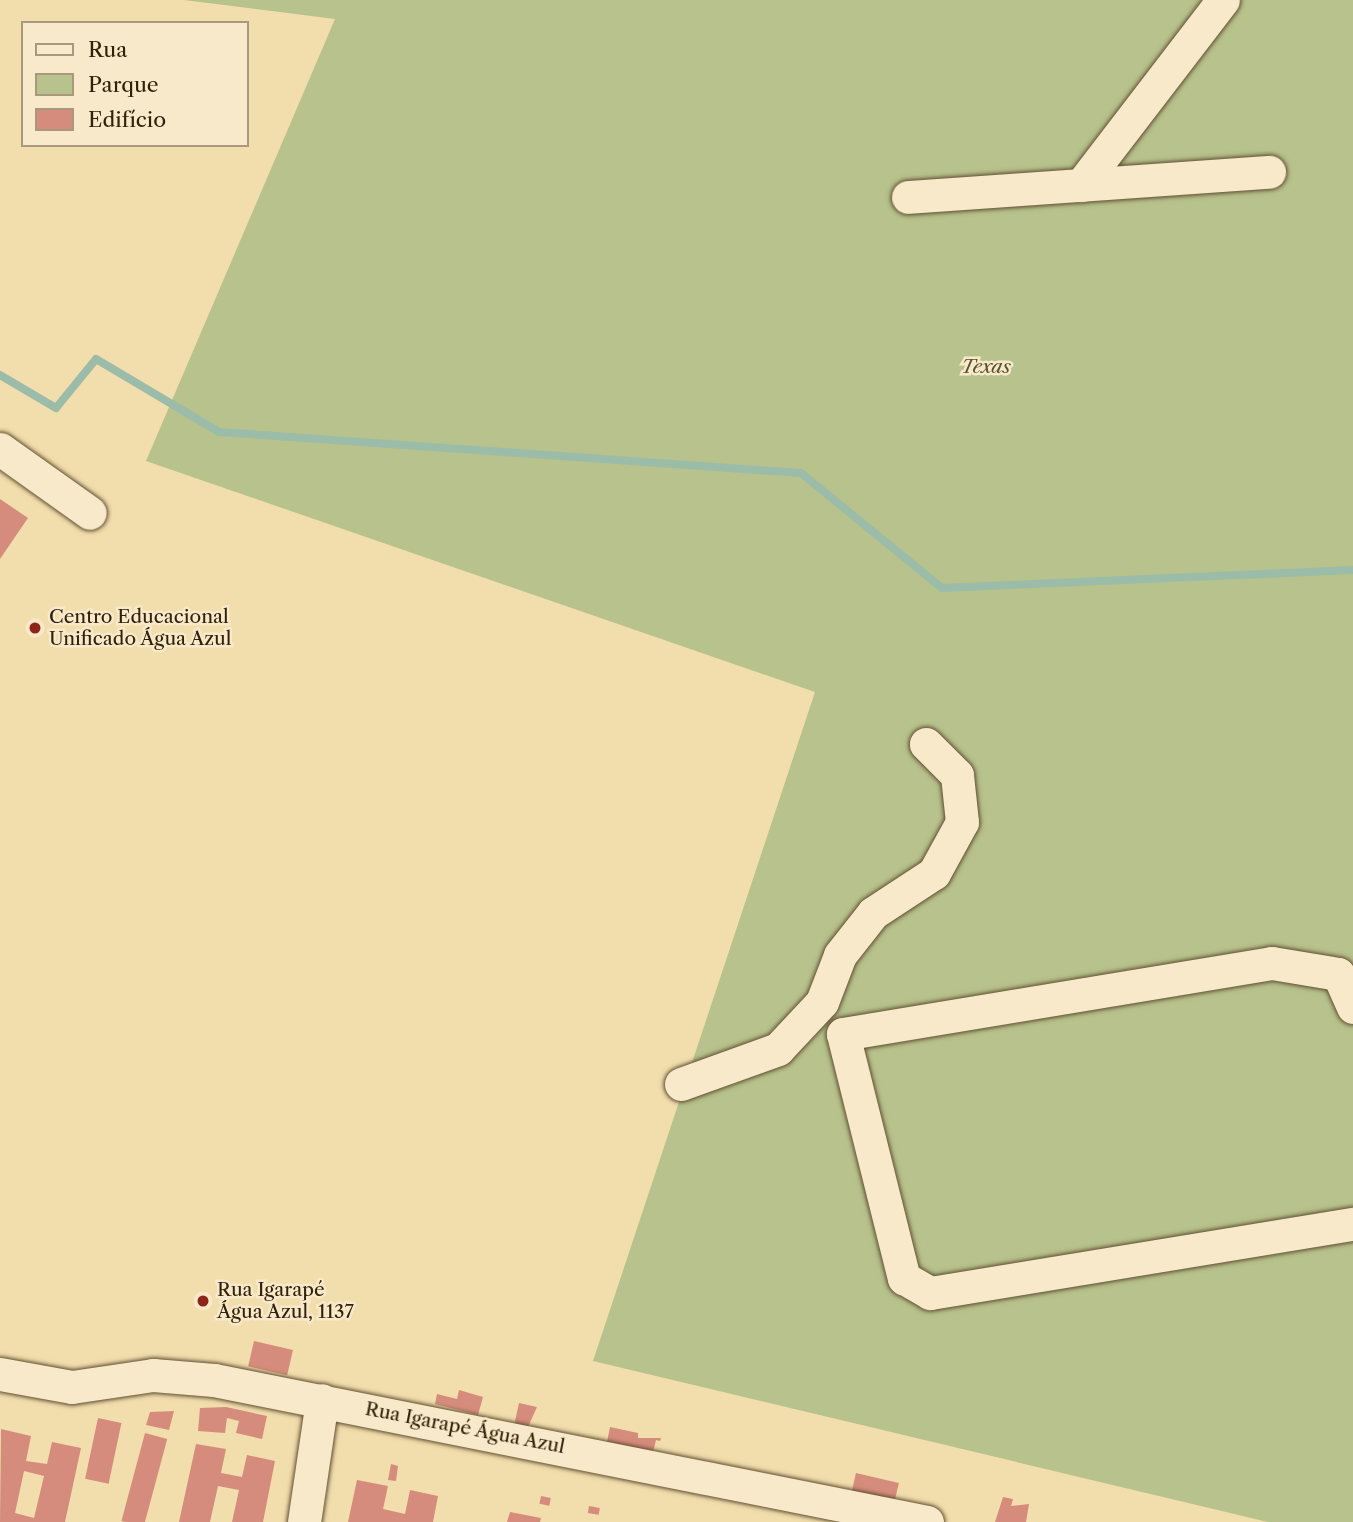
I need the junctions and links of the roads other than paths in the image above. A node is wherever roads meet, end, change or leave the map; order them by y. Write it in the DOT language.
graph roads {
  1 [pos="1223,0"];
  2 [pos="1269,172"];
  3 [pos="1081,185"];
  4 [pos="908,197"];
  5 [pos="0,449"];
  6 [pos="90,513"];
  7 [pos="926,744"];
  8 [pos="822,1002"];
  9 [pos="1353,1007"];
  10 [pos="843,1034"];
  11 [pos="681,1084"];
  12 [pos="1353,1224"];
  13 [pos="0,1374"];
  14 [pos="322,1400"];
  15 [pos="304,1522"];
  16 [pos="927,1522"];
  1 -- 3 [label="street"];
  2 -- 3 [label="street"];
  3 -- 4 [label="street"];
  5 -- 6 [label="street"];
  7 -- 8 [label="street"];
  8 -- 10 [label="street"];
  8 -- 11 [label="street"];
  9 -- 10 [label="street"];
  10 -- 12 [label="street"];
  13 -- 14 [label="street, Rua Igarapé Água Azul"];
  14 -- 15 [label="street"];
  14 -- 16 [label="street, Rua Igarapé Água Azul"];
}
